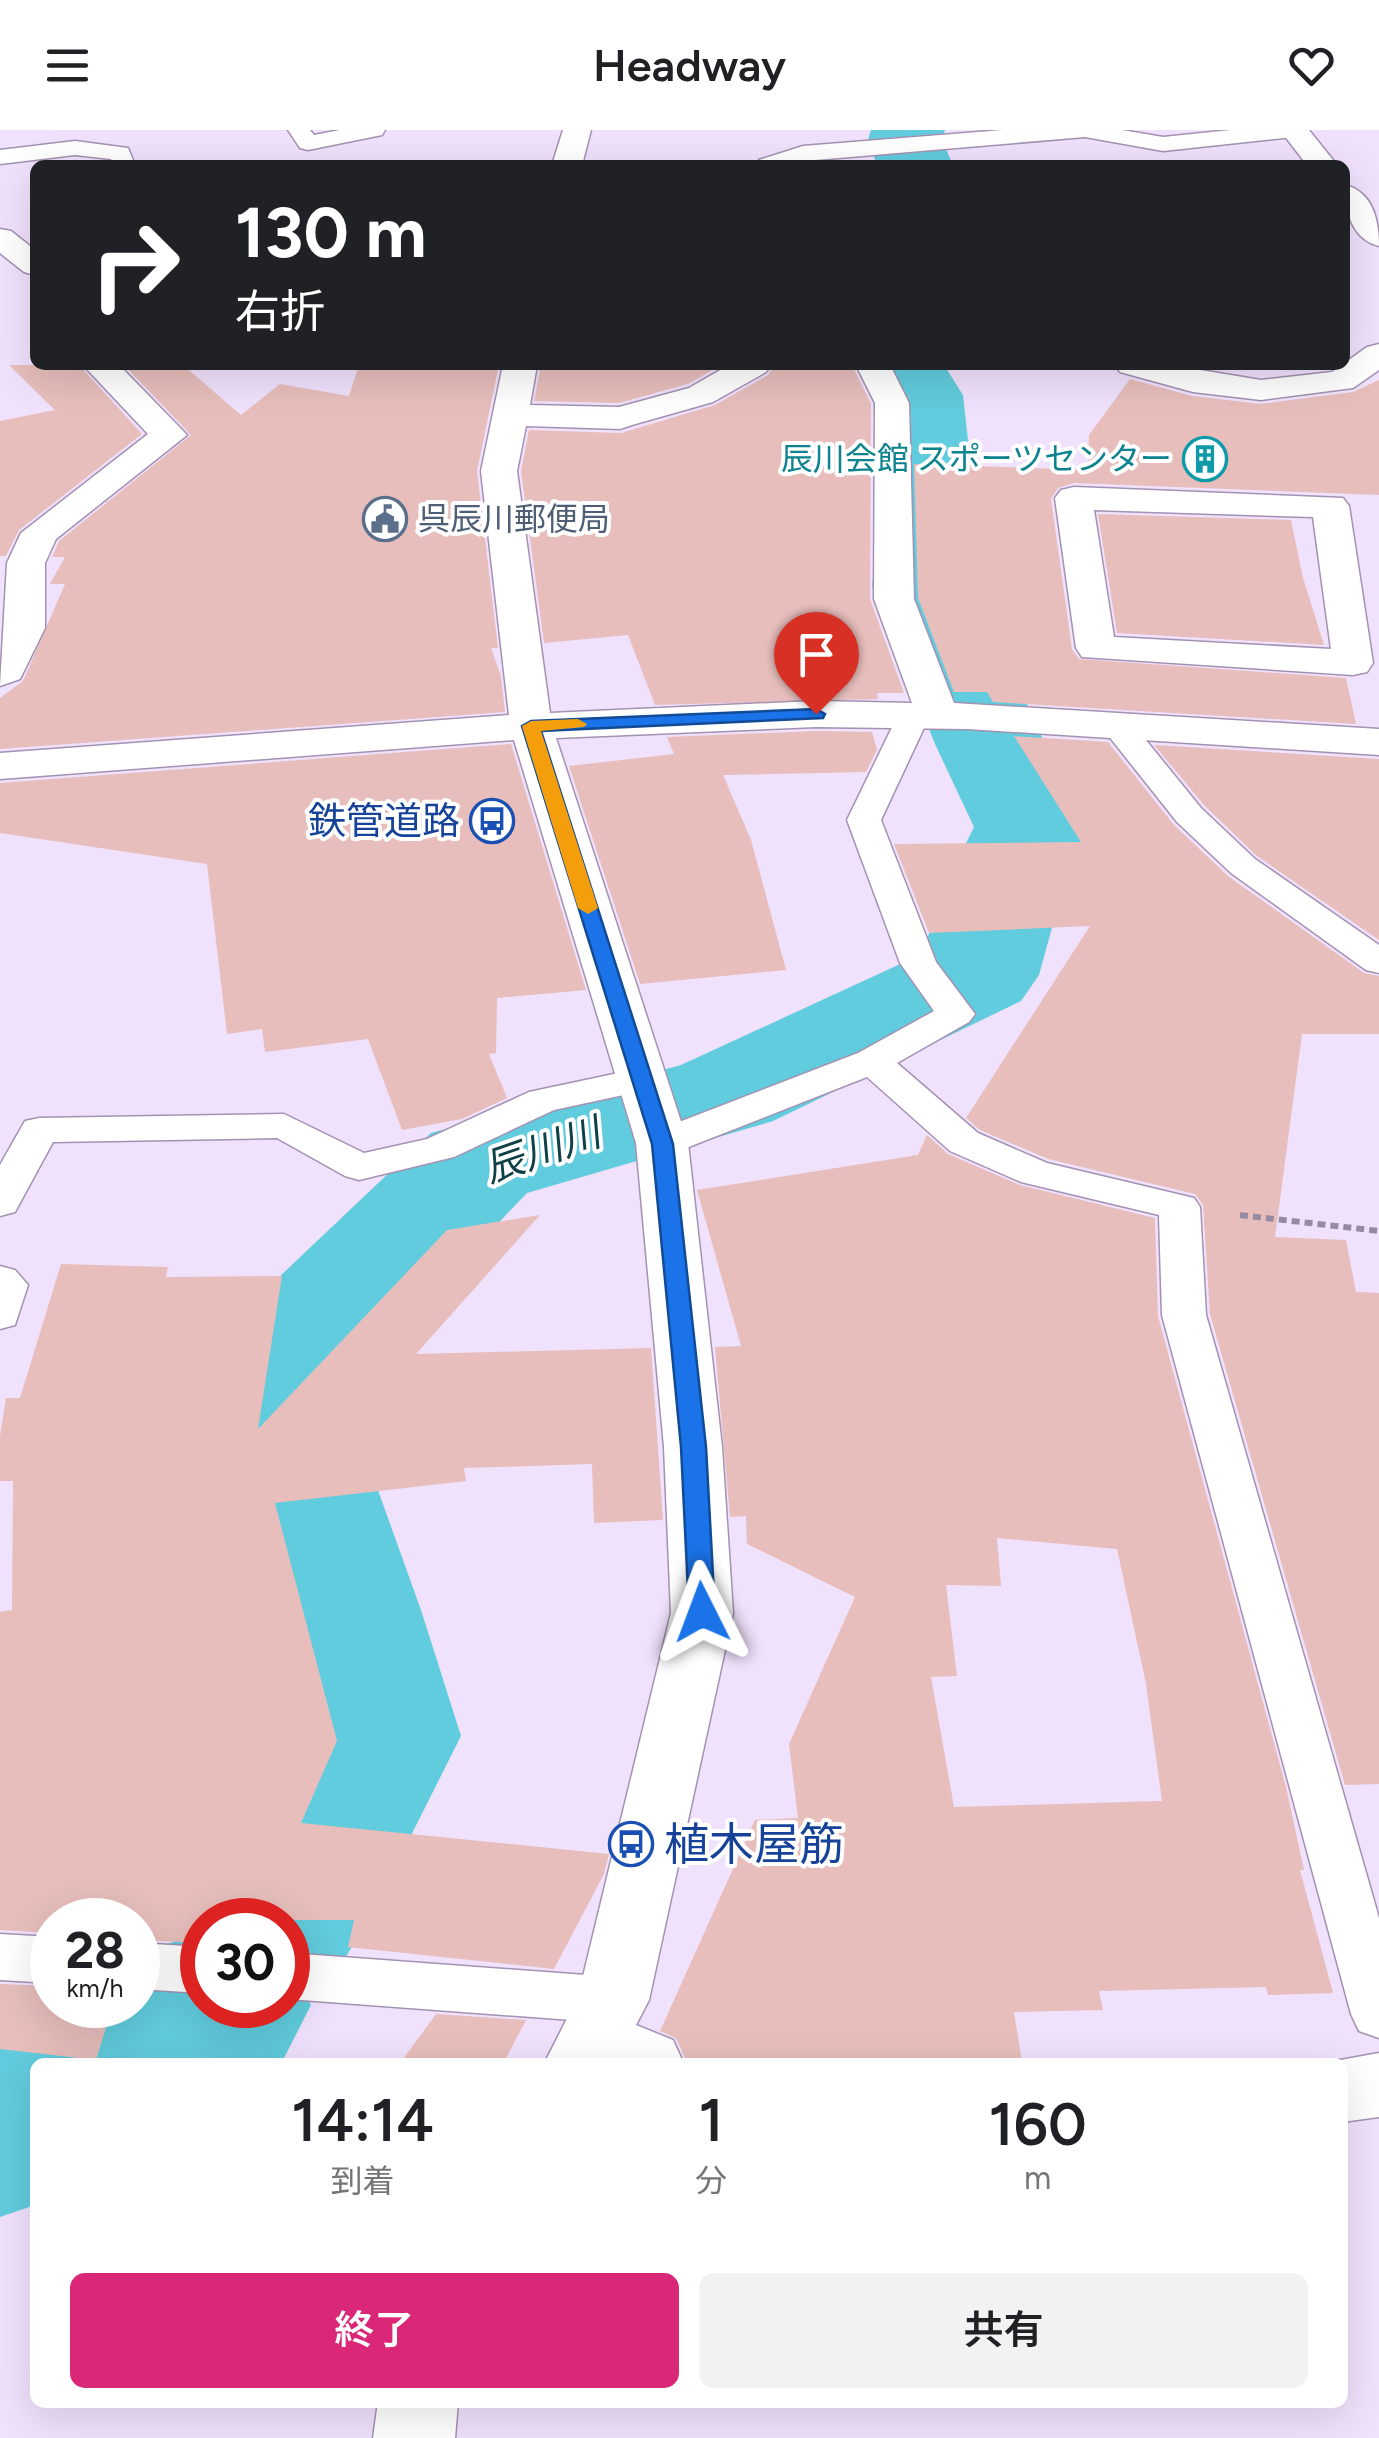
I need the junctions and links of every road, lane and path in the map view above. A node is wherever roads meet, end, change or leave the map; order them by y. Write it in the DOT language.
graph roads {
  1 [pos="299,130"];
  2 [pos="374,130"];
  3 [pos="576,130"];
  4 [pos="1294,130"];
  5 [pos="890,146"];
  6 [pos="0,158"];
  7 [pos="122,160"];
  8 [pos="569,160"];
  9 [pos="782,160"];
  10 [pos="1318,160"];
  11 [pos="1350,200"];
  12 [pos="1379,237"];
  13 [pos="0,238"];
  14 [pos="30,261"];
  15 [pos="1379,354"];
  16 [pos="105,370"];
  17 [pos="519,370"];
  18 [pos="745,370"];
  19 [pos="876,370"];
  20 [pos="1150,370"];
  21 [pos="510,414"];
  22 [pos="1340,562"];
  23 [pos="1379,564"];
  24 [pos="0,674"];
  25 [pos="925,715"];
  26 [pos="1116,725"];
  27 [pos="531,726"];
  28 [pos="1379,742"];
  29 [pos="0,766"];
  30 [pos="1379,962"];
  31 [pos="872,1062"];
  32 [pos="652,1112"];
  33 [pos="0,1203"];
  34 [pos="1179,1207"];
  35 [pos="1379,1231"];
  36 [pos="0,1280"];
  37 [pos="0,1315"];
  38 [pos="0,1956"];
  39 [pos="30,1958"];
  40 [pos="310,1980"];
  41 [pos="1379,2014"];
  42 [pos="609,2042"];
  43 [pos="1379,2085"];
  44 [pos="1348,2089"];
  45 [pos="417,2408"];
  46 [pos="414,2438"];
  1 -- 2 [label="lane"];
  3 -- 8 [label="street"];
  4 -- 5 [label="lane"];
  4 -- 10 [label="street"];
  5 -- 9 [label="lane"];
  6 -- 7 [label="lane"];
  11 -- 12 [label="street"];
  13 -- 14 [label="street"];
  15 -- 20 [label="street"];
  16 -- 24 [label="street"];
  17 -- 21 [label="street"];
  18 -- 21 [label="street"];
  19 -- 25 [label="street"];
  21 -- 27 [label="street"];
  22 -- 22 [label="street"];
  22 -- 23 [label="street"];
  25 -- 26 [label="street"];
  25 -- 27 [label="street"];
  25 -- 31 [label="lane"];
  26 -- 28 [label="street"];
  26 -- 30 [label="lane"];
  27 -- 29 [label="street"];
  27 -- 32 [label="street"];
  31 -- 32 [label="lane"];
  31 -- 34 [label="lane"];
  32 -- 33 [label="lane"];
  32 -- 42 [label="street"];
  34 -- 35 [label="path"];
  34 -- 41 [label="lane"];
  36 -- 37 [label="lane"];
  38 -- 39 [label="lane"];
  40 -- 42 [label="lane"];
  43 -- 44 [label="street"];
  45 -- 46 [label="street"];
}
